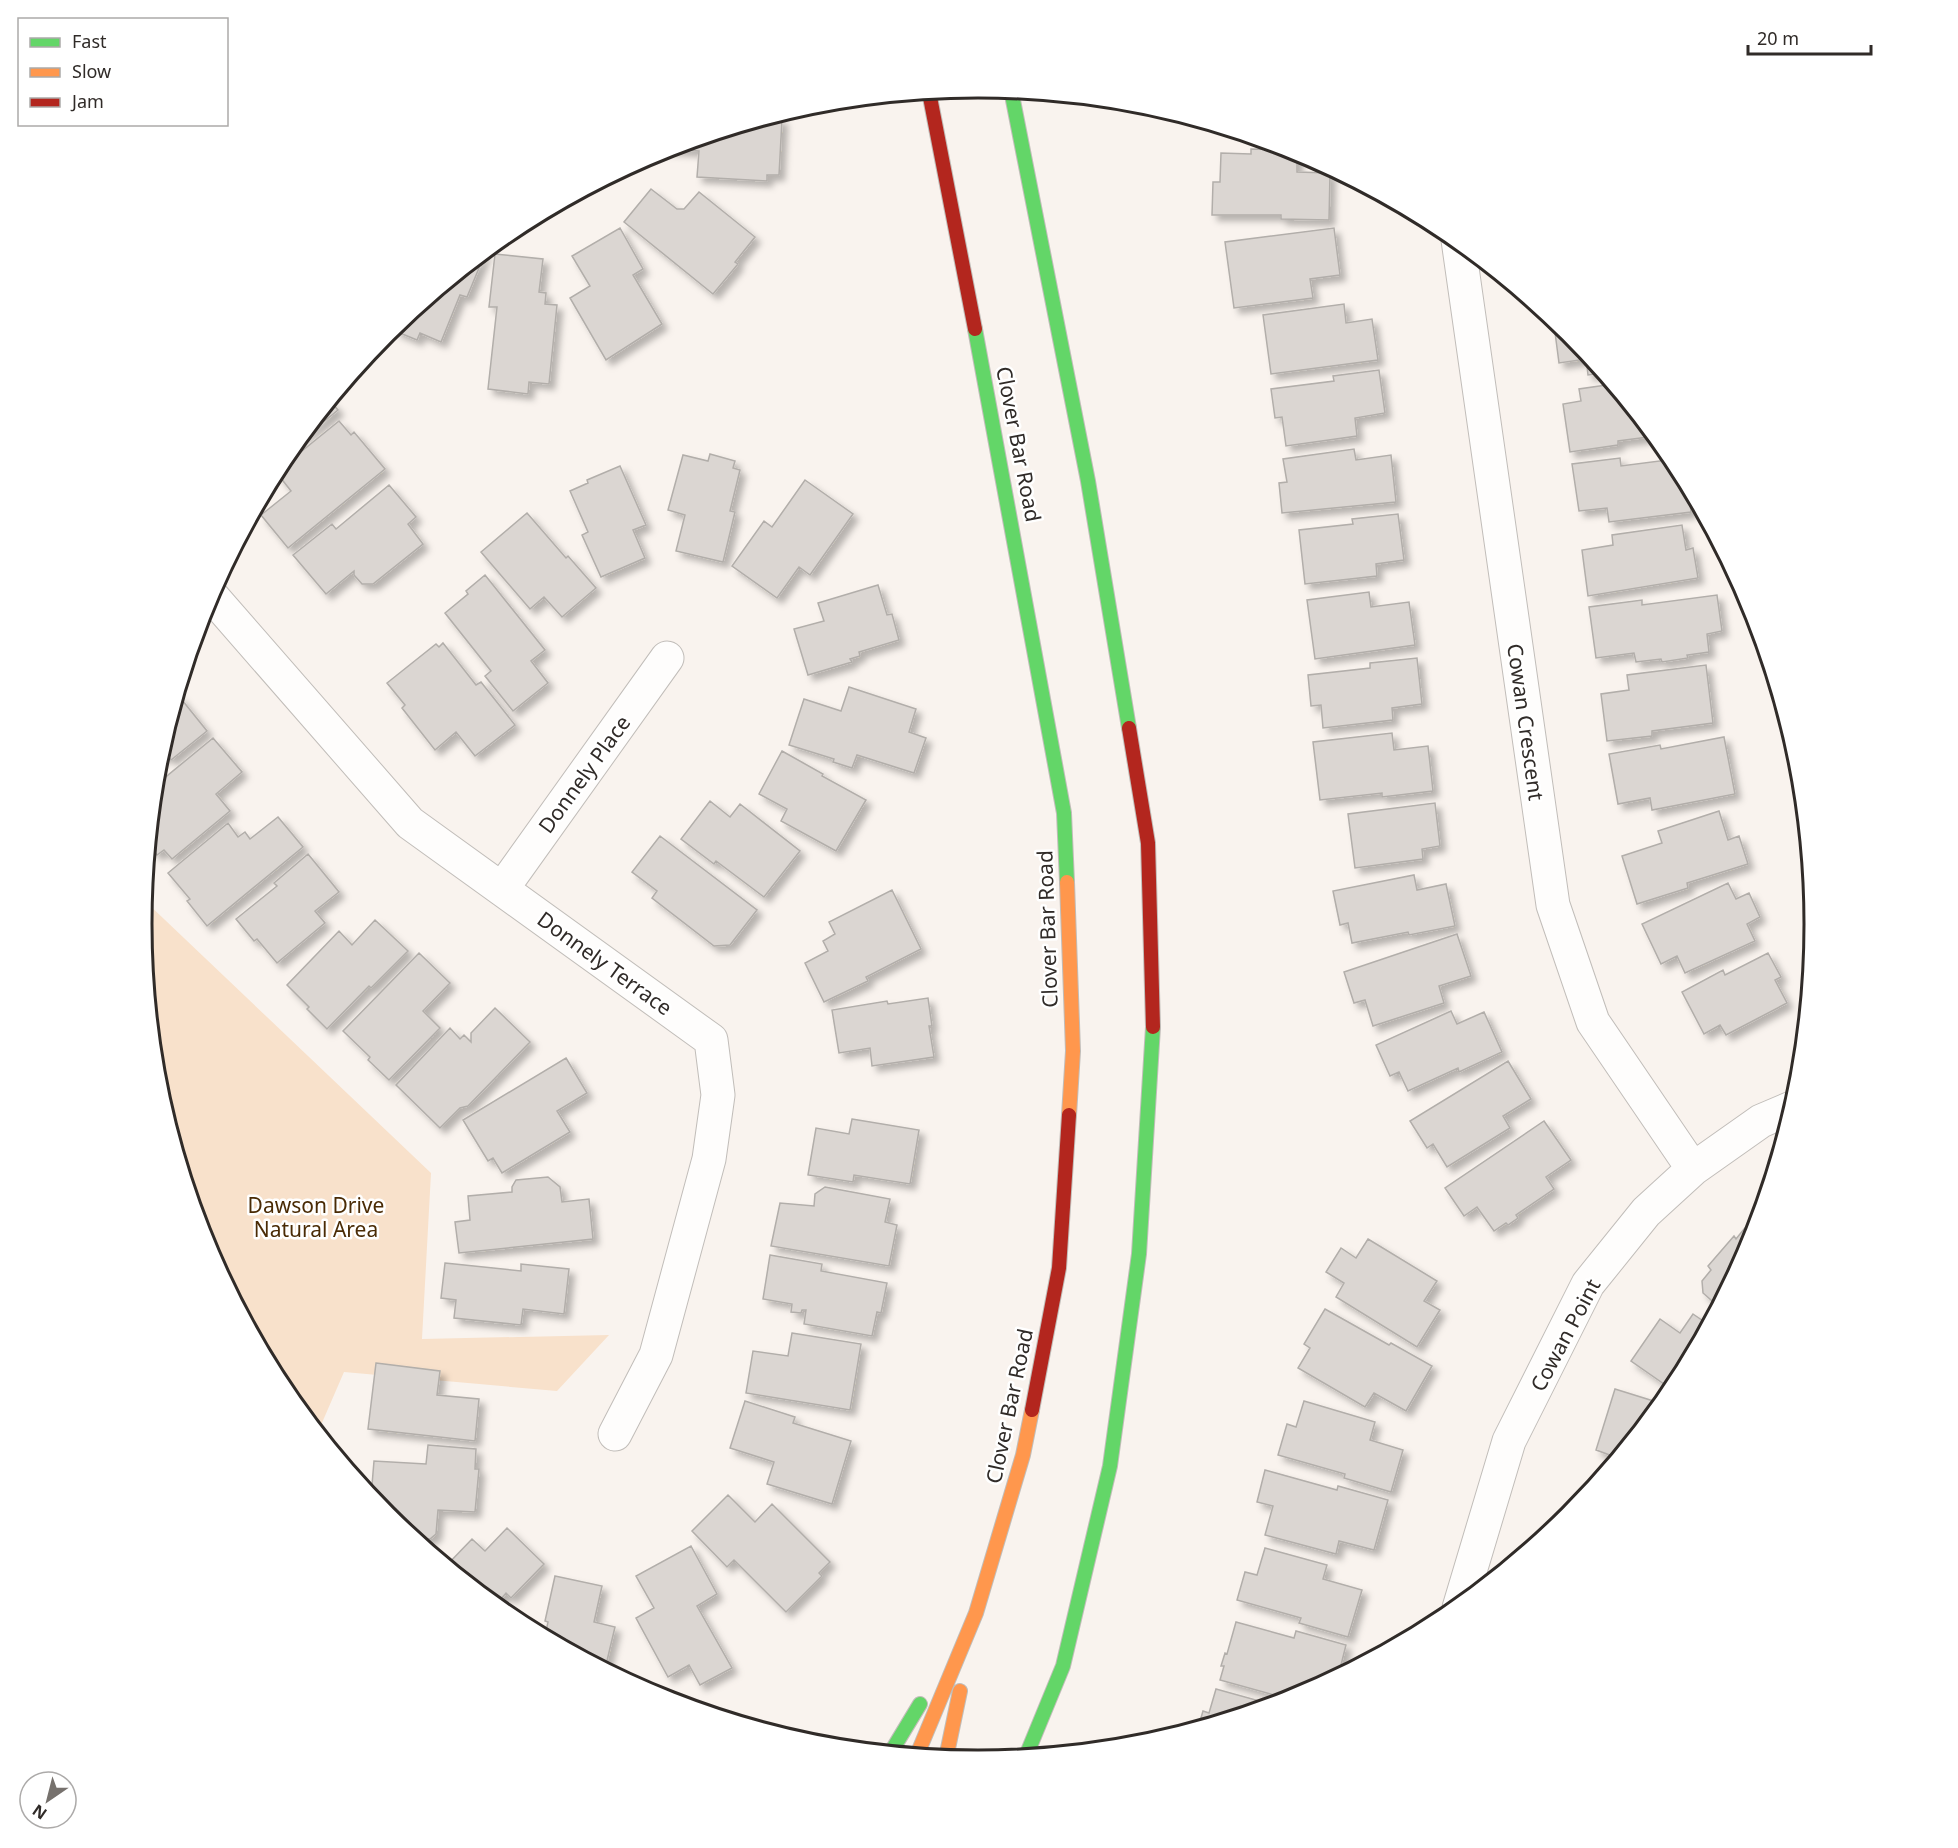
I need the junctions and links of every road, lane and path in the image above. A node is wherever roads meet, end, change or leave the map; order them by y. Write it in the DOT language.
graph roads {
  1 [pos="929,99"];
  2 [pos="1013,99"];
  3 [pos="1018,99"];
  4 [pos="1016,115"];
  5 [pos="1460,252"];
  6 [pos="218,602"];
  7 [pos="667,658"];
  8 [pos="502,889"];
  9 [pos="1784,1111"];
  10 [pos="1693,1169"];
  11 [pos="615,1434"];
  12 [pos="1463,1593"];
  13 [pos="976,1613"];
  14 [pos="895,1746"];
  15 [pos="920,1748"];
  16 [pos="948,1749"];
  17 [pos="1029,1749"];
  1 -- 13 [label="main road, Clover Bar Road"];
  2 -- 4 [label="main road"];
  3 -- 4 [label="main road"];
  4 -- 17 [label="main road"];
  5 -- 10 [label="street, Cowan Crescent"];
  6 -- 8 [label="street, Donnely Terrace"];
  7 -- 8 [label="street, Donnely Place"];
  8 -- 11 [label="street, Donnely Terrace"];
  9 -- 10 [label="street, Cowan Point"];
  10 -- 12 [label="street, Cowan Point"];
  13 -- 14 [label="main road"];
  13 -- 15 [label="main road, Clover Bar Road"];
  13 -- 16 [label="main road"];
}
